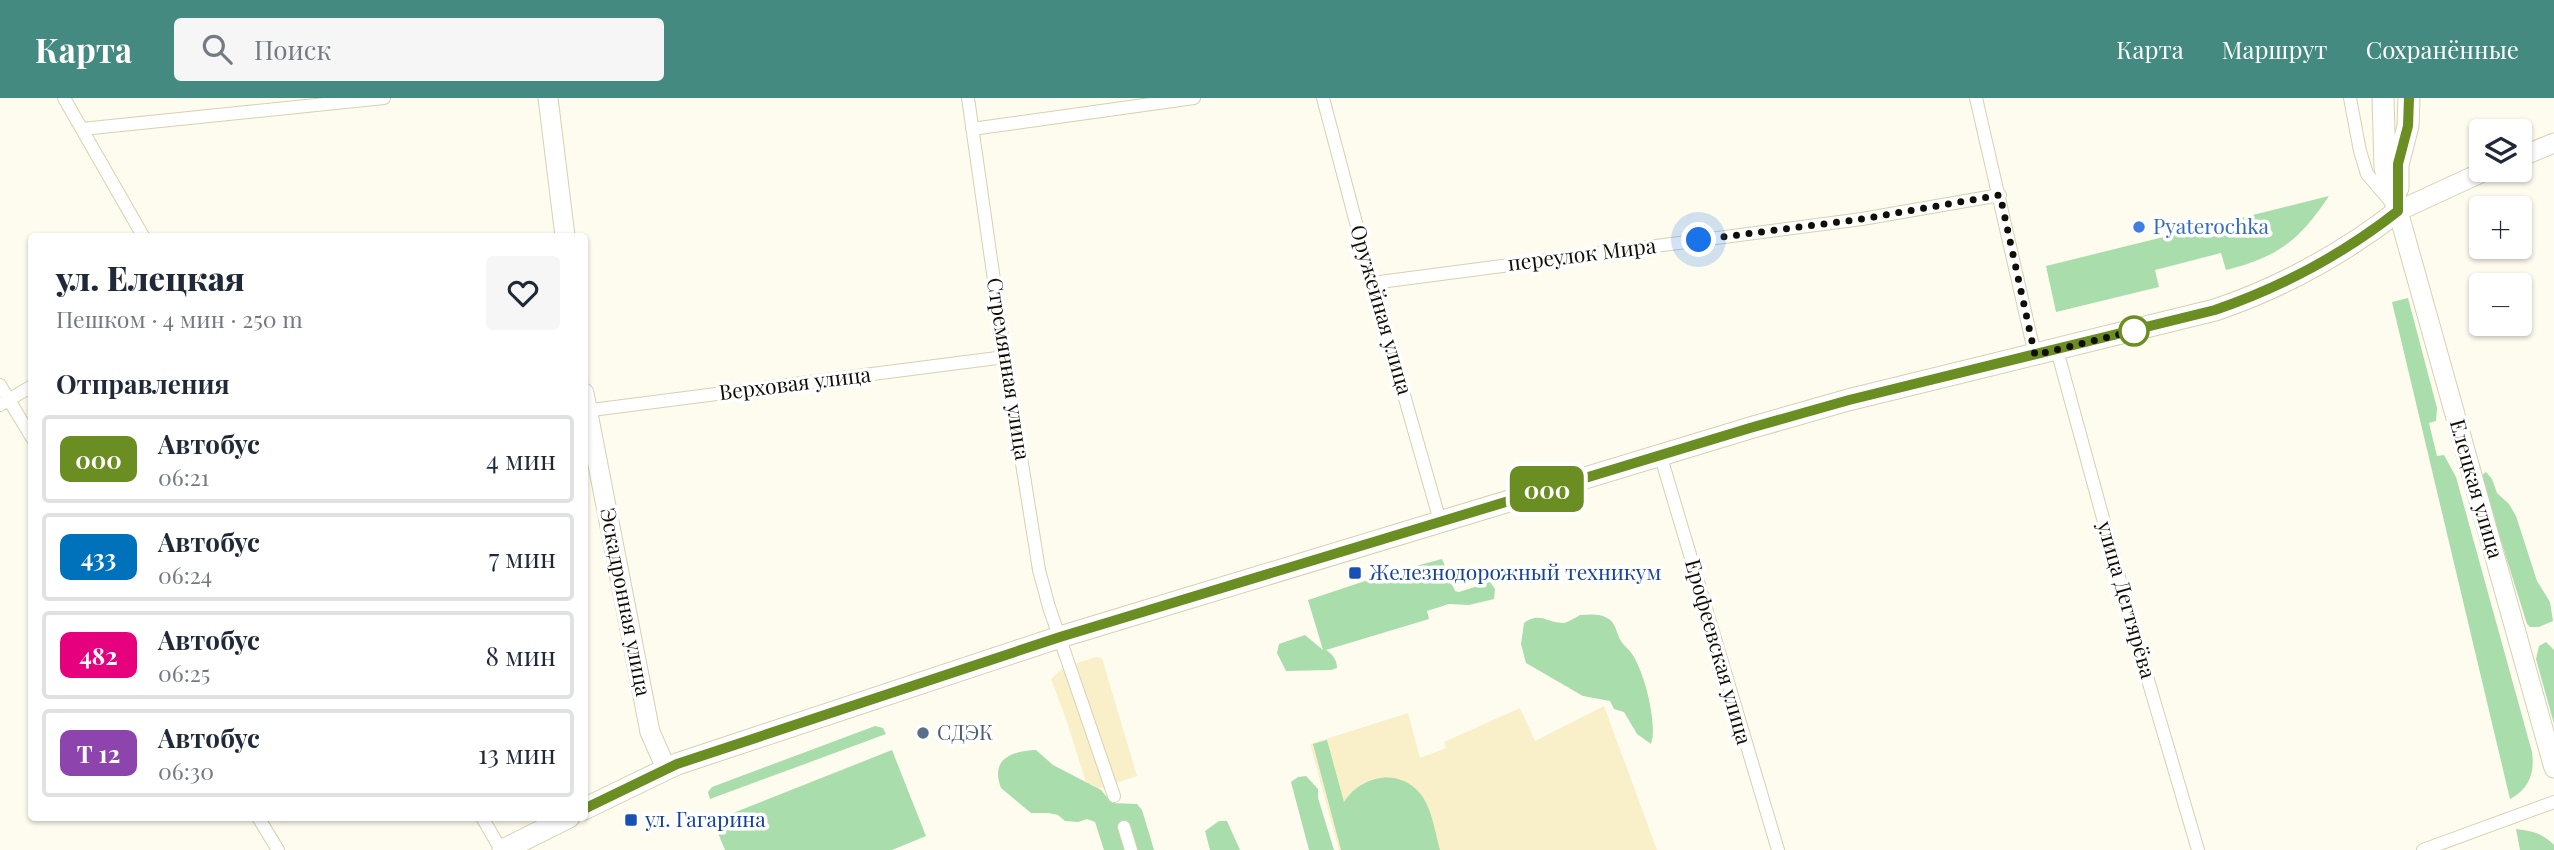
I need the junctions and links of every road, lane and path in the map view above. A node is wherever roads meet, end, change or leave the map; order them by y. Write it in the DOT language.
graph roads {
  1 [pos="64,98"];
  2 [pos="384,98"];
  3 [pos="548,98"];
  4 [pos="968,98"];
  5 [pos="1194,98"];
  6 [pos="1323,98"];
  7 [pos="1976,98"];
  8 [pos="2350,98"];
  9 [pos="2383,98"];
  10 [pos="2409,98"];
  11 [pos="82,129"];
  12 [pos="972,129"];
  13 [pos="2554,143"];
  14 [pos="2532,152"];
  15 [pos="2469,178"];
  16 [pos="2000,195"];
  17 [pos="2398,211"];
  18 [pos="141,233"];
  19 [pos="565,233"];
  20 [pos="1372,283"];
  21 [pos="2057,350"];
  22 [pos="2035,355"];
  23 [pos="1005,357"];
  24 [pos="0,384"];
  25 [pos="28,388"];
  26 [pos="4,402"];
  27 [pos="588,405"];
  28 [pos="588,420"];
  29 [pos="28,433"];
  30 [pos="1660,454"];
  31 [pos="1440,521"];
  32 [pos="1060,637"];
  33 [pos="666,768"];
  34 [pos="2554,768"];
  35 [pos="1114,796"];
  36 [pos="2554,802"];
  37 [pos="588,807"];
  38 [pos="260,821"];
  39 [pos="484,821"];
  40 [pos="561,821"];
  41 [pos="1124,827"];
  42 [pos="278,850"];
  43 [pos="502,850"];
  44 [pos="1131,850"];
  45 [pos="1778,850"];
  46 [pos="2198,850"];
  47 [pos="2423,850"];
  1 -- 11 [label="street"];
  2 -- 11 [label="street"];
  3 -- 19 [label="main road"];
  4 -- 12 [label="street, Стремянная улица"];
  5 -- 12 [label="street"];
  6 -- 20 [label="street, Оружейная улица"];
  7 -- 16 [label="street"];
  8 -- 17 [label="street"];
  9 -- 17 [label="main road"];
  10 -- 17 [label="main road"];
  11 -- 18 [label="street"];
  12 -- 23 [label="street, Стремянная улица"];
  13 -- 14 [label="main road"];
  15 -- 17 [label="main road"];
  16 -- 20 [label="street, переулок Мира"];
  16 -- 22 [label="street"];
  17 -- 21 [label="main road"];
  17 -- 34 [label="main road, Елецкая улица"];
  20 -- 31 [label="street, Оружейная улица"];
  21 -- 22 [label="main road"];
  21 -- 46 [label="street, улица Дегтярёва"];
  22 -- 30 [label="main road"];
  23 -- 27 [label="street, Верховая улица"];
  23 -- 32 [label="street, Стремянная улица"];
  24 -- 26 [label="street"];
  25 -- 26 [label="street"];
  26 -- 29 [label="street"];
  28 -- 33 [label="main road, Эскадронная улица"];
  30 -- 31 [label="main road"];
  30 -- 45 [label="street, Ерофеевская улица"];
  31 -- 32 [label="main road"];
  32 -- 33 [label="main road"];
  32 -- 35 [label="street, Стремянная улица"];
  33 -- 37 [label="main road"];
  36 -- 47 [label="street"];
  38 -- 42 [label="street"];
  39 -- 43 [label="street"];
  40 -- 43 [label="main road"];
  41 -- 44 [label="street"];
}
